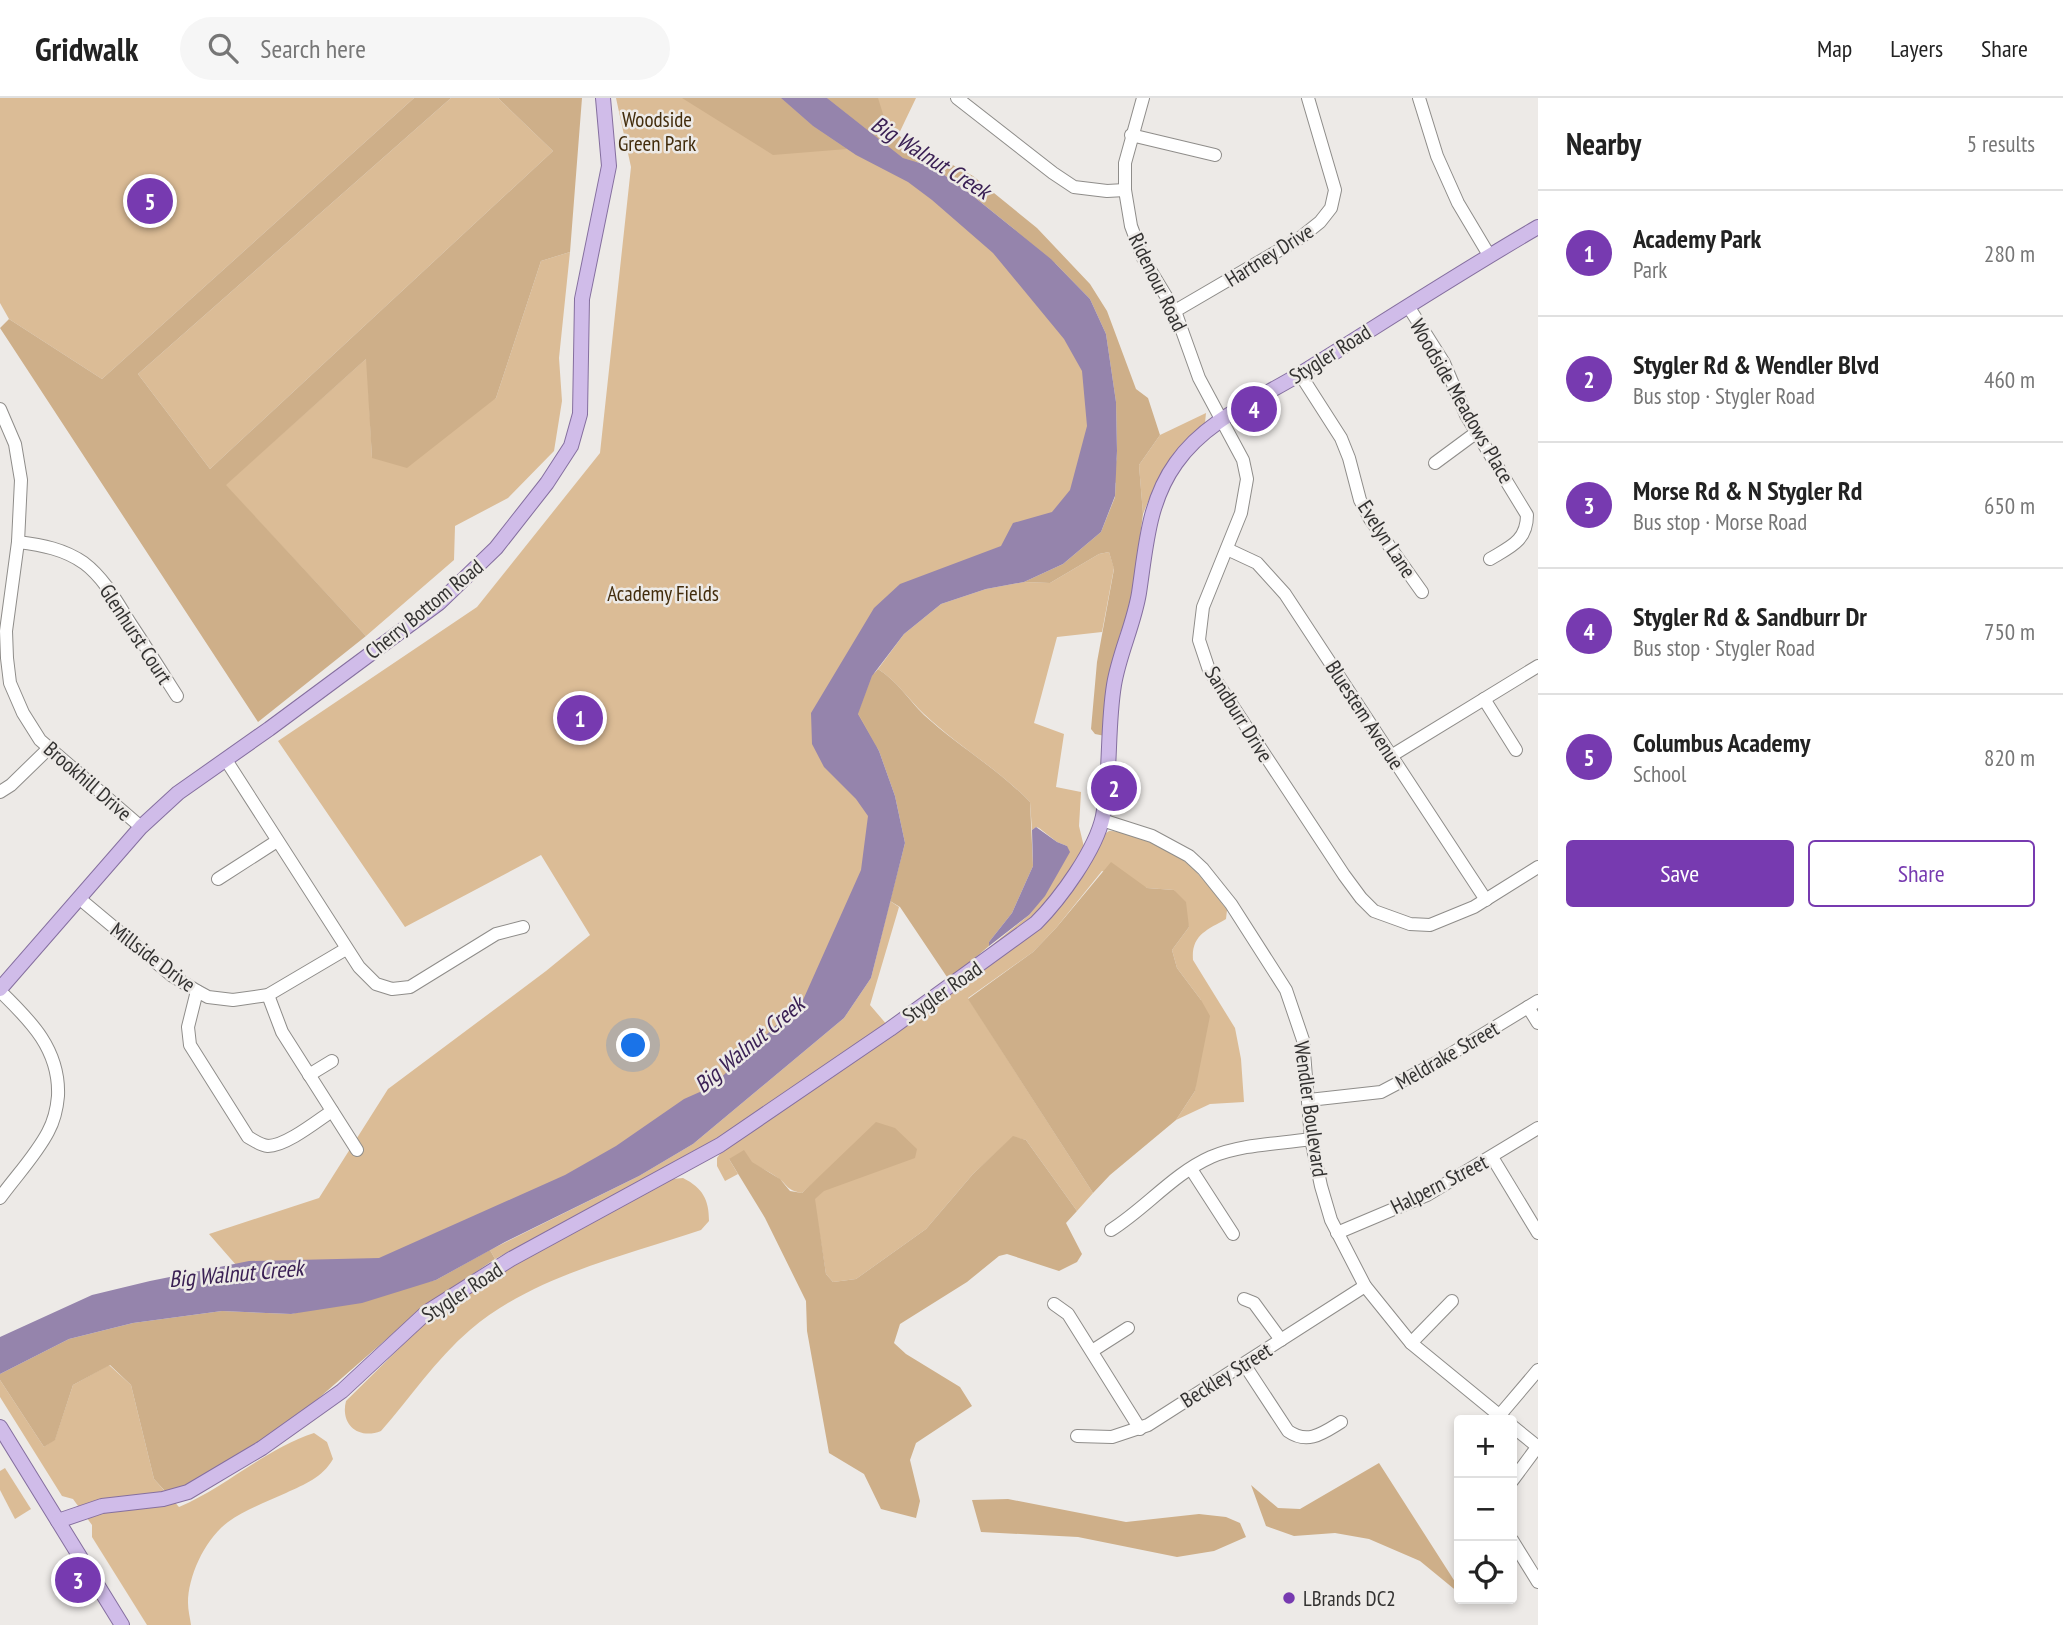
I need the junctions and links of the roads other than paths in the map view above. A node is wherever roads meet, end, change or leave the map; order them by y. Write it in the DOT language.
graph roads {
  1 [pos="603,98"];
  2 [pos="957,98"];
  3 [pos="1143,98"];
  4 [pos="1308,98"];
  5 [pos="1419,98"];
  6 [pos="1131,135"];
  7 [pos="1215,155"];
  8 [pos="1125,190"];
  9 [pos="1538,227"];
  10 [pos="1489,255"];
  11 [pos="1408,306"];
  12 [pos="1175,311"];
  13 [pos="1300,374"];
  14 [pos="0,409"];
  15 [pos="1222,419"];
  16 [pos="1477,432"];
  17 [pos="1435,463"];
  18 [pos="18,542"];
  19 [pos="1227,549"];
  20 [pos="1490,559"];
  21 [pos="1422,592"];
  22 [pos="1538,666"];
  23 [pos="177,696"];
  24 [pos="1484,699"];
  25 [pos="48,749"];
  26 [pos="1516,750"];
  27 [pos="1391,755"];
  28 [pos="226,760"];
  29 [pos="0,792"];
  30 [pos="1102,820"];
  31 [pos="141,827"];
  32 [pos="278,841"];
  33 [pos="1538,867"];
  34 [pos="218,879"];
  35 [pos="80,899"];
  36 [pos="1486,900"];
  37 [pos="523,927"];
  38 [pos="346,949"];
  39 [pos="0,990"];
  40 [pos="197,991"];
  41 [pos="268,995"];
  42 [pos="1533,1004"];
  43 [pos="1538,1023"];
  44 [pos="332,1061"];
  45 [pos="309,1075"];
  46 [pos="1309,1100"];
  47 [pos="332,1111"];
  48 [pos="1538,1128"];
  49 [pos="1311,1139"];
  50 [pos="357,1150"];
  51 [pos="1492,1157"];
  52 [pos="1191,1169"];
  53 [pos="0,1198"];
  54 [pos="1111,1230"];
  55 [pos="1337,1233"];
  56 [pos="1538,1233"];
  57 [pos="1233,1234"];
  58 [pos="1365,1286"];
  59 [pos="1244,1299"];
  60 [pos="1452,1301"];
  61 [pos="1054,1304"];
  62 [pos="1128,1328"];
  63 [pos="1281,1340"];
  64 [pos="1410,1343"];
  65 [pos="1092,1350"];
  66 [pos="1244,1364"];
  67 [pos="1538,1370"];
  68 [pos="1498,1415"];
  69 [pos="1504,1415"];
  70 [pos="1342,1422"];
  71 [pos="0,1427"];
  72 [pos="1140,1429"];
  73 [pos="1517,1430"];
  74 [pos="1077,1436"];
  75 [pos="1538,1446"];
  76 [pos="1514,1478"];
  77 [pos="58,1521"];
  78 [pos="1513,1541"];
  79 [pos="1538,1582"];
  80 [pos="122,1625"];
  1 -- 28 [label="main road, Cherry Bottom Road"];
  2 -- 8 [label="street"];
  3 -- 6 [label="street, Ridenour Road"];
  4 -- 12 [label="street, Hartney Drive"];
  5 -- 10 [label="street"];
  6 -- 7 [label="street"];
  6 -- 8 [label="street, Ridenour Road"];
  8 -- 12 [label="street, Ridenour Road"];
  9 -- 10 [label="main road, Stygler Road"];
  10 -- 11 [label="main road, Stygler Road"];
  11 -- 13 [label="main road, Stygler Road"];
  11 -- 16 [label="street, Woodside Meadows Place"];
  12 -- 15 [label="street, Ridenour Road"];
  13 -- 15 [label="main road, Stygler Road"];
  13 -- 21 [label="street, Evelyn Lane"];
  14 -- 18 [label="street, Brookhill Drive"];
  15 -- 19 [label="street, Sandburr Drive"];
  15 -- 30 [label="main road, Stygler Road"];
  16 -- 17 [label="street"];
  16 -- 20 [label="street, Woodside Meadows Place"];
  18 -- 23 [label="street, Glenhurst Court"];
  18 -- 25 [label="street, Brookhill Drive"];
  19 -- 27 [label="street, Bluestem Avenue"];
  19 -- 36 [label="street, Sandburr Drive"];
  22 -- 24 [label="street"];
  24 -- 26 [label="street"];
  24 -- 27 [label="street"];
  25 -- 29 [label="street"];
  25 -- 31 [label="street, Brookhill Drive"];
  27 -- 36 [label="street, Bluestem Avenue"];
  28 -- 31 [label="main road, Cherry Bottom Road"];
  28 -- 32 [label="street"];
  30 -- 46 [label="street, Wendler Boulevard"];
  30 -- 77 [label="main road, Stygler Road"];
  31 -- 35 [label="main road, Cherry Bottom Road"];
  32 -- 34 [label="street"];
  32 -- 38 [label="street"];
  33 -- 36 [label="street"];
  35 -- 39 [label="main road, Cherry Bottom Road"];
  35 -- 40 [label="street, Millside Drive"];
  37 -- 38 [label="street"];
  38 -- 41 [label="street, Millside Drive"];
  39 -- 53 [label="street"];
  40 -- 41 [label="street, Millside Drive"];
  40 -- 47 [label="street"];
  41 -- 45 [label="street"];
  42 -- 43 [label="street"];
  42 -- 46 [label="street, Meldrake Street"];
  44 -- 45 [label="street"];
  45 -- 47 [label="street"];
  46 -- 49 [label="street, Wendler Boulevard"];
  47 -- 50 [label="street"];
  48 -- 51 [label="street, Halpern Street"];
  49 -- 52 [label="street"];
  49 -- 55 [label="street, Wendler Boulevard"];
  51 -- 55 [label="street, Halpern Street"];
  51 -- 56 [label="street"];
  52 -- 54 [label="street"];
  52 -- 57 [label="street"];
  55 -- 58 [label="street, Wendler Boulevard"];
  58 -- 63 [label="street, Beckley Street"];
  58 -- 64 [label="street, Wendler Boulevard"];
  59 -- 63 [label="street"];
  60 -- 64 [label="street"];
  61 -- 65 [label="street"];
  62 -- 65 [label="street"];
  63 -- 66 [label="street, Beckley Street"];
  64 -- 68 [label="street, Wendler Boulevard"];
  65 -- 72 [label="street"];
  66 -- 70 [label="street"];
  66 -- 72 [label="street, Beckley Street"];
  67 -- 69 [label="street"];
  71 -- 77 [label="main road"];
  72 -- 74 [label="street, Beckley Street"];
  73 -- 75 [label="street"];
  75 -- 76 [label="street"];
  77 -- 80 [label="main road"];
  78 -- 79 [label="street"];
}
